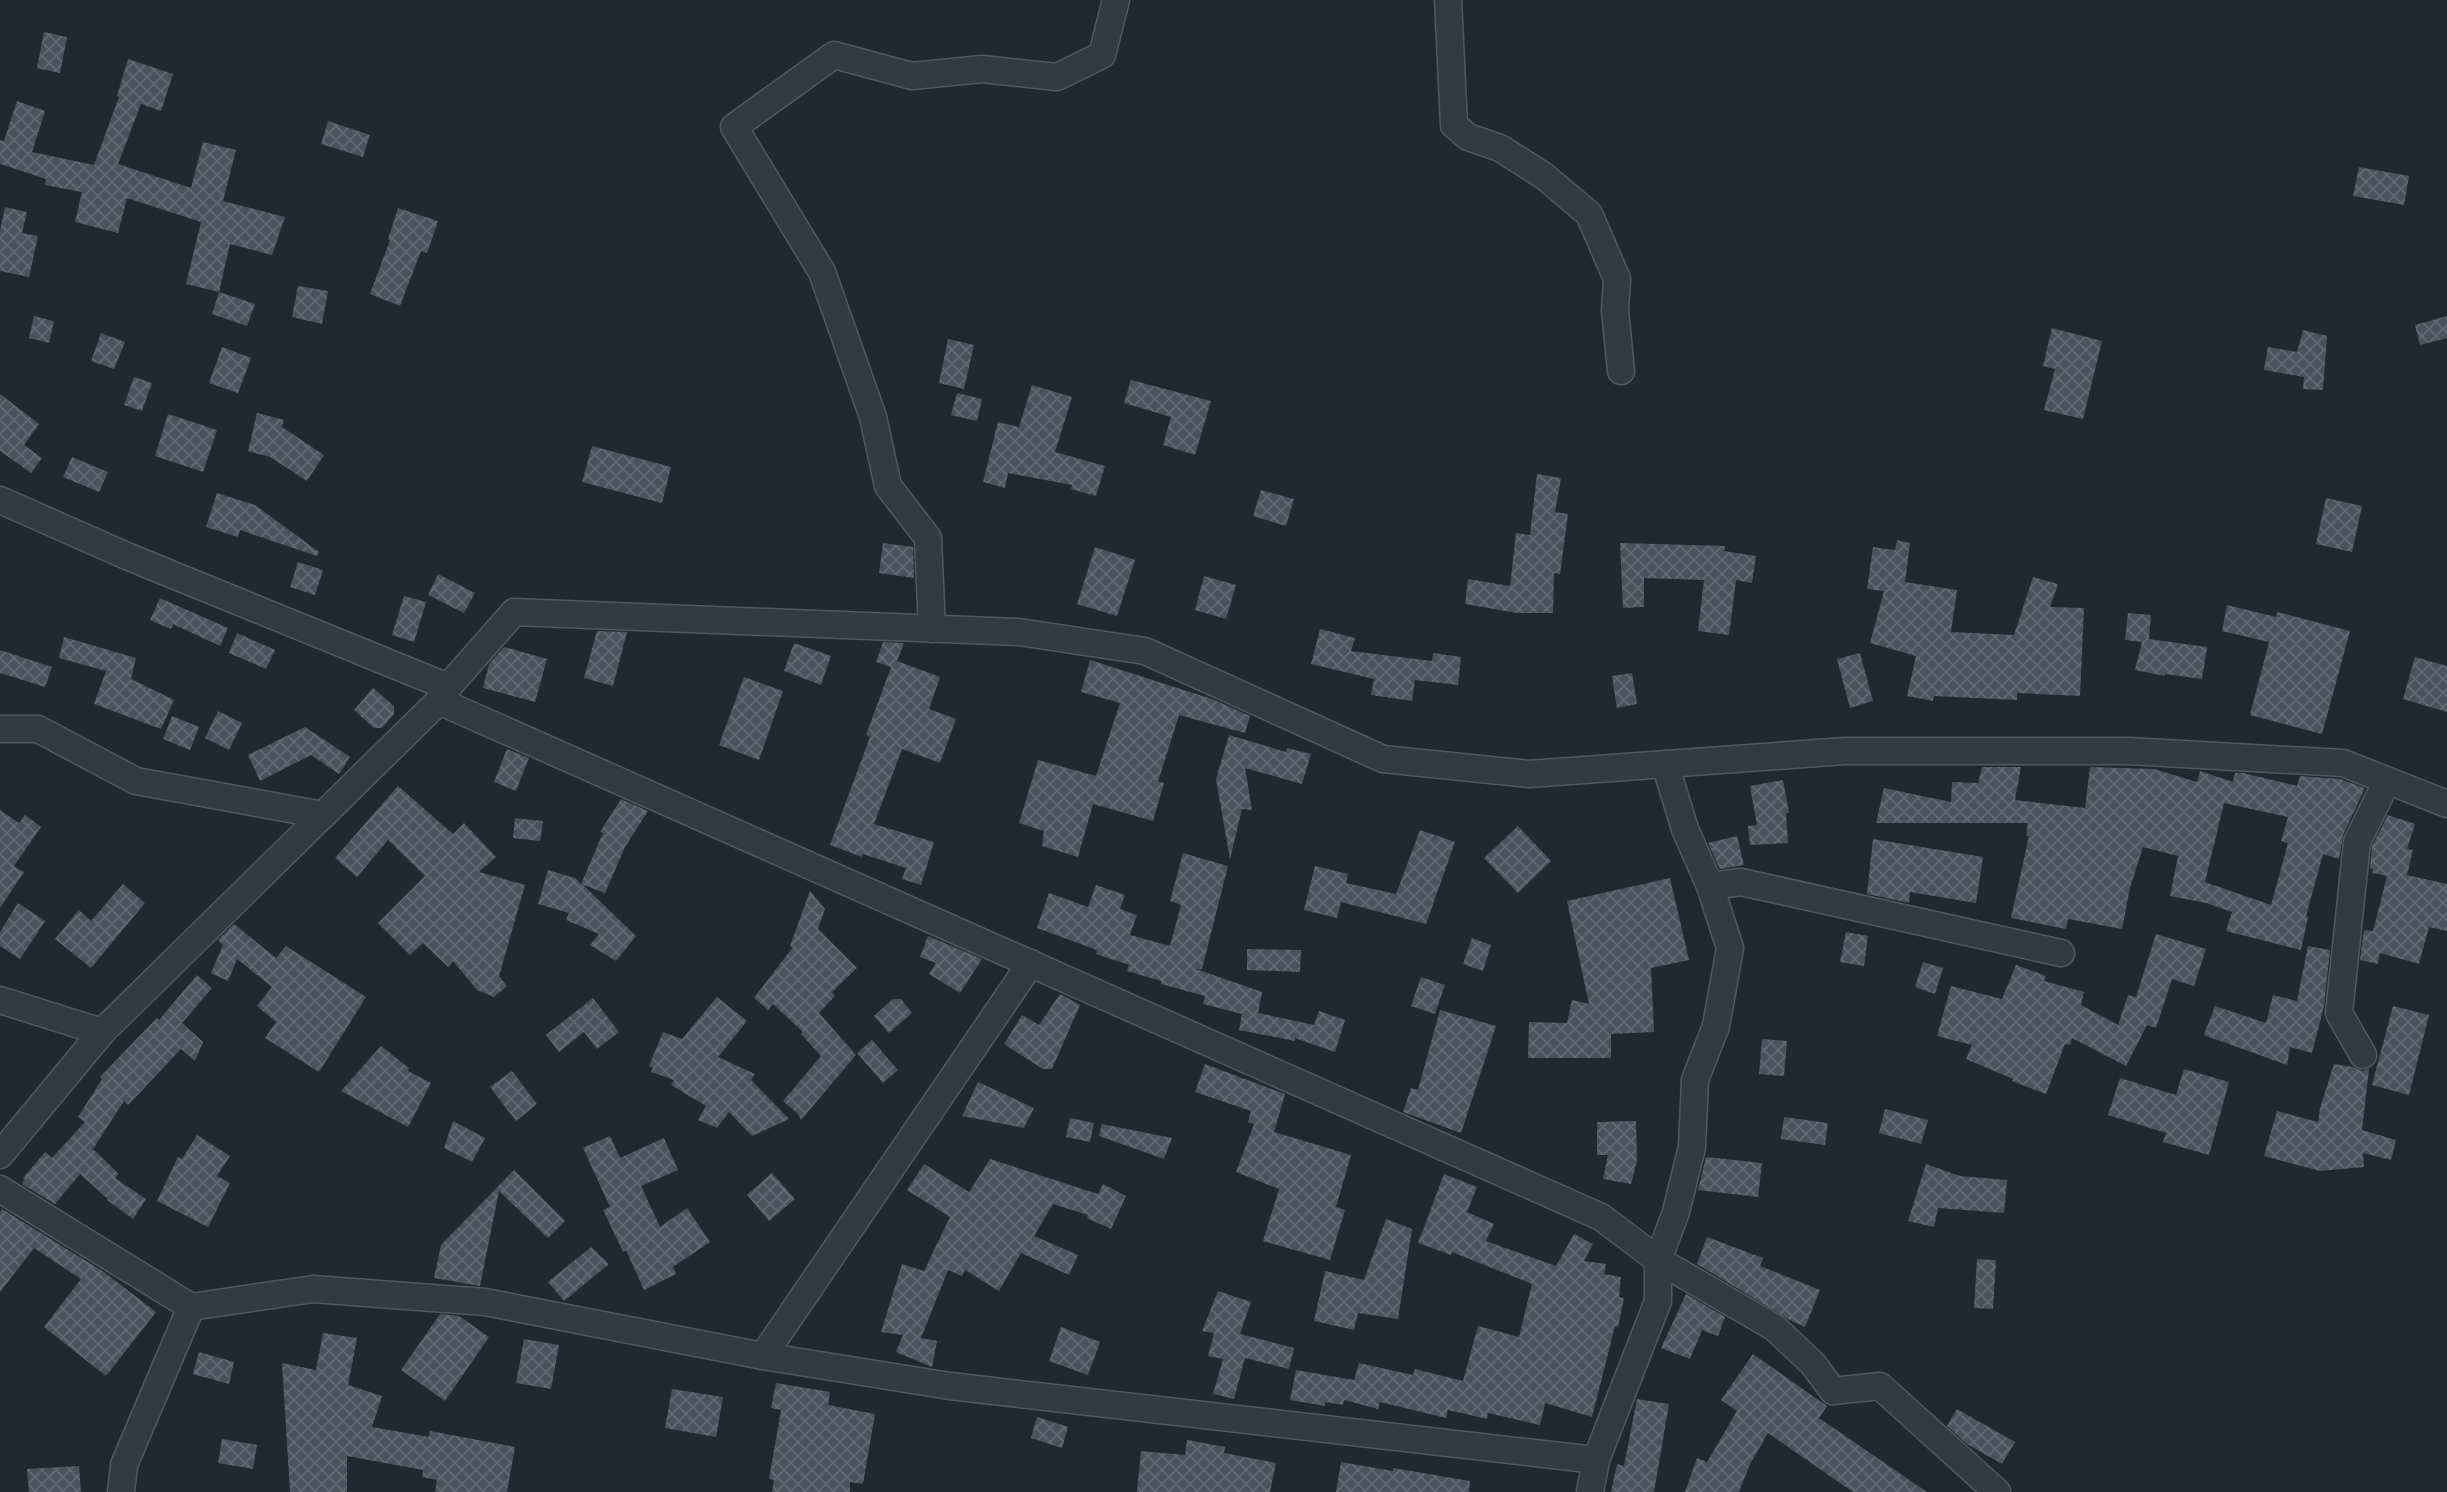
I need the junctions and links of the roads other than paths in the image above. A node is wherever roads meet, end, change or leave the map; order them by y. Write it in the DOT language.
graph roads {
  1 [pos="1116,0"];
  2 [pos="1448,0"];
  3 [pos="1621,371"];
  4 [pos="0,500"];
  5 [pos="932,629"];
  6 [pos="444,694"];
  7 [pos="0,729"];
  8 [pos="1665,764"];
  9 [pos="2388,781"];
  10 [pos="2447,804"];
  11 [pos="323,815"];
  12 [pos="1710,886"];
  13 [pos="2061,953"];
  14 [pos="1031,963"];
  15 [pos="0,1000"];
  16 [pos="102,1032"];
  17 [pos="2363,1055"];
  18 [pos="0,1155"];
  19 [pos="0,1189"];
  20 [pos="1658,1260"];
  21 [pos="191,1307"];
  22 [pos="763,1356"];
  23 [pos="1596,1460"];
  24 [pos="121,1492"];
  25 [pos="1590,1492"];
  26 [pos="1997,1492"];
  1 -- 5 [label="street"];
  2 -- 3 [label="street"];
  4 -- 6 [label="street"];
  5 -- 6 [label="street"];
  5 -- 8 [label="street"];
  6 -- 11 [label="street"];
  6 -- 14 [label="street"];
  7 -- 11 [label="street"];
  8 -- 9 [label="street"];
  8 -- 12 [label="street"];
  9 -- 10 [label="street"];
  9 -- 17 [label="street"];
  11 -- 16 [label="street"];
  12 -- 13 [label="street"];
  12 -- 20 [label="street"];
  14 -- 20 [label="street"];
  14 -- 22 [label="street"];
  15 -- 16 [label="street"];
  16 -- 18 [label="street"];
  19 -- 21 [label="street"];
  20 -- 23 [label="street"];
  20 -- 26 [label="street"];
  21 -- 22 [label="street"];
  21 -- 24 [label="street"];
  22 -- 23 [label="street"];
  23 -- 25 [label="street"];
}
